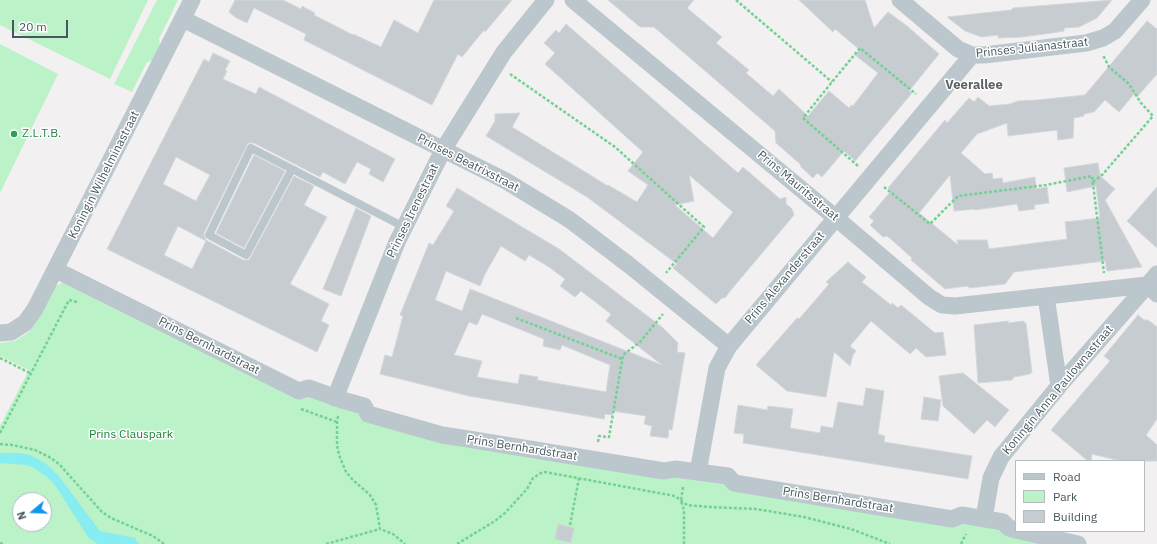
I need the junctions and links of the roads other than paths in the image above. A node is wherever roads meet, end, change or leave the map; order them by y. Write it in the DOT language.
graph roads {
  1 [pos="192,0"];
  2 [pos="546,0"];
  3 [pos="573,0"];
  4 [pos="900,0"];
  5 [pos="1142,0"];
  6 [pos="183,19"];
  7 [pos="972,55"];
  8 [pos="443,150"];
  9 [pos="292,169"];
  10 [pos="836,218"];
  11 [pos="404,226"];
  12 [pos="56,270"];
  13 [pos="1154,284"];
  14 [pos="1046,296"];
  15 [pos="0,333"];
  16 [pos="729,346"];
  17 [pos="1059,386"];
  18 [pos="339,399"];
  19 [pos="692,471"];
  20 [pos="984,518"];
  21 [pos="1015,530"];
  22 [pos="1024,532"];
  23 [pos="1078,544"];
  1 -- 6 [label="street, Koningin Wilhelminastraat"];
  2 -- 8 [label="street, Prinses Irenestraat"];
  3 -- 10 [label="street, Prins Mauritsstraat"];
  4 -- 7 [label="street, Prinses Julianastraat"];
  5 -- 7 [label="street, Prinses Julianastraat"];
  6 -- 8 [label="street, Prinses Beatrixstraat"];
  6 -- 12 [label="street, Koningin Wilhelminastraat"];
  7 -- 10 [label="street, Prins Alexanderstraat"];
  8 -- 11 [label="street, Prinses Irenestraat"];
  8 -- 16 [label="street, Prinses Beatrixstraat"];
  9 -- 9 [label="lane"];
  9 -- 11 [label="lane"];
  10 -- 14 [label="street, Prins Mauritsstraat"];
  10 -- 16 [label="street, Prins Alexanderstraat"];
  11 -- 18 [label="street, Prinses Irenestraat"];
  12 -- 15 [label="street, Koningin Wilhelminastraat"];
  12 -- 18 [label="street, Prins Bernhardstraat"];
  13 -- 14 [label="street, Prins Mauritsstraat"];
  13 -- 17 [label="street, Koningin Anna Paulownastraat"];
  14 -- 17 [label="street"];
  16 -- 19 [label="street, Prins Alexanderstraat"];
  17 -- 20 [label="street, Koningin Anna Paulownastraat"];
  18 -- 19 [label="street, Prins Bernhardstraat"];
  19 -- 20 [label="street, Prins Bernhardstraat"];
  20 -- 21 [label="street, Prins Bernhardstraat"];
  22 -- 23 [label="street"];
}
